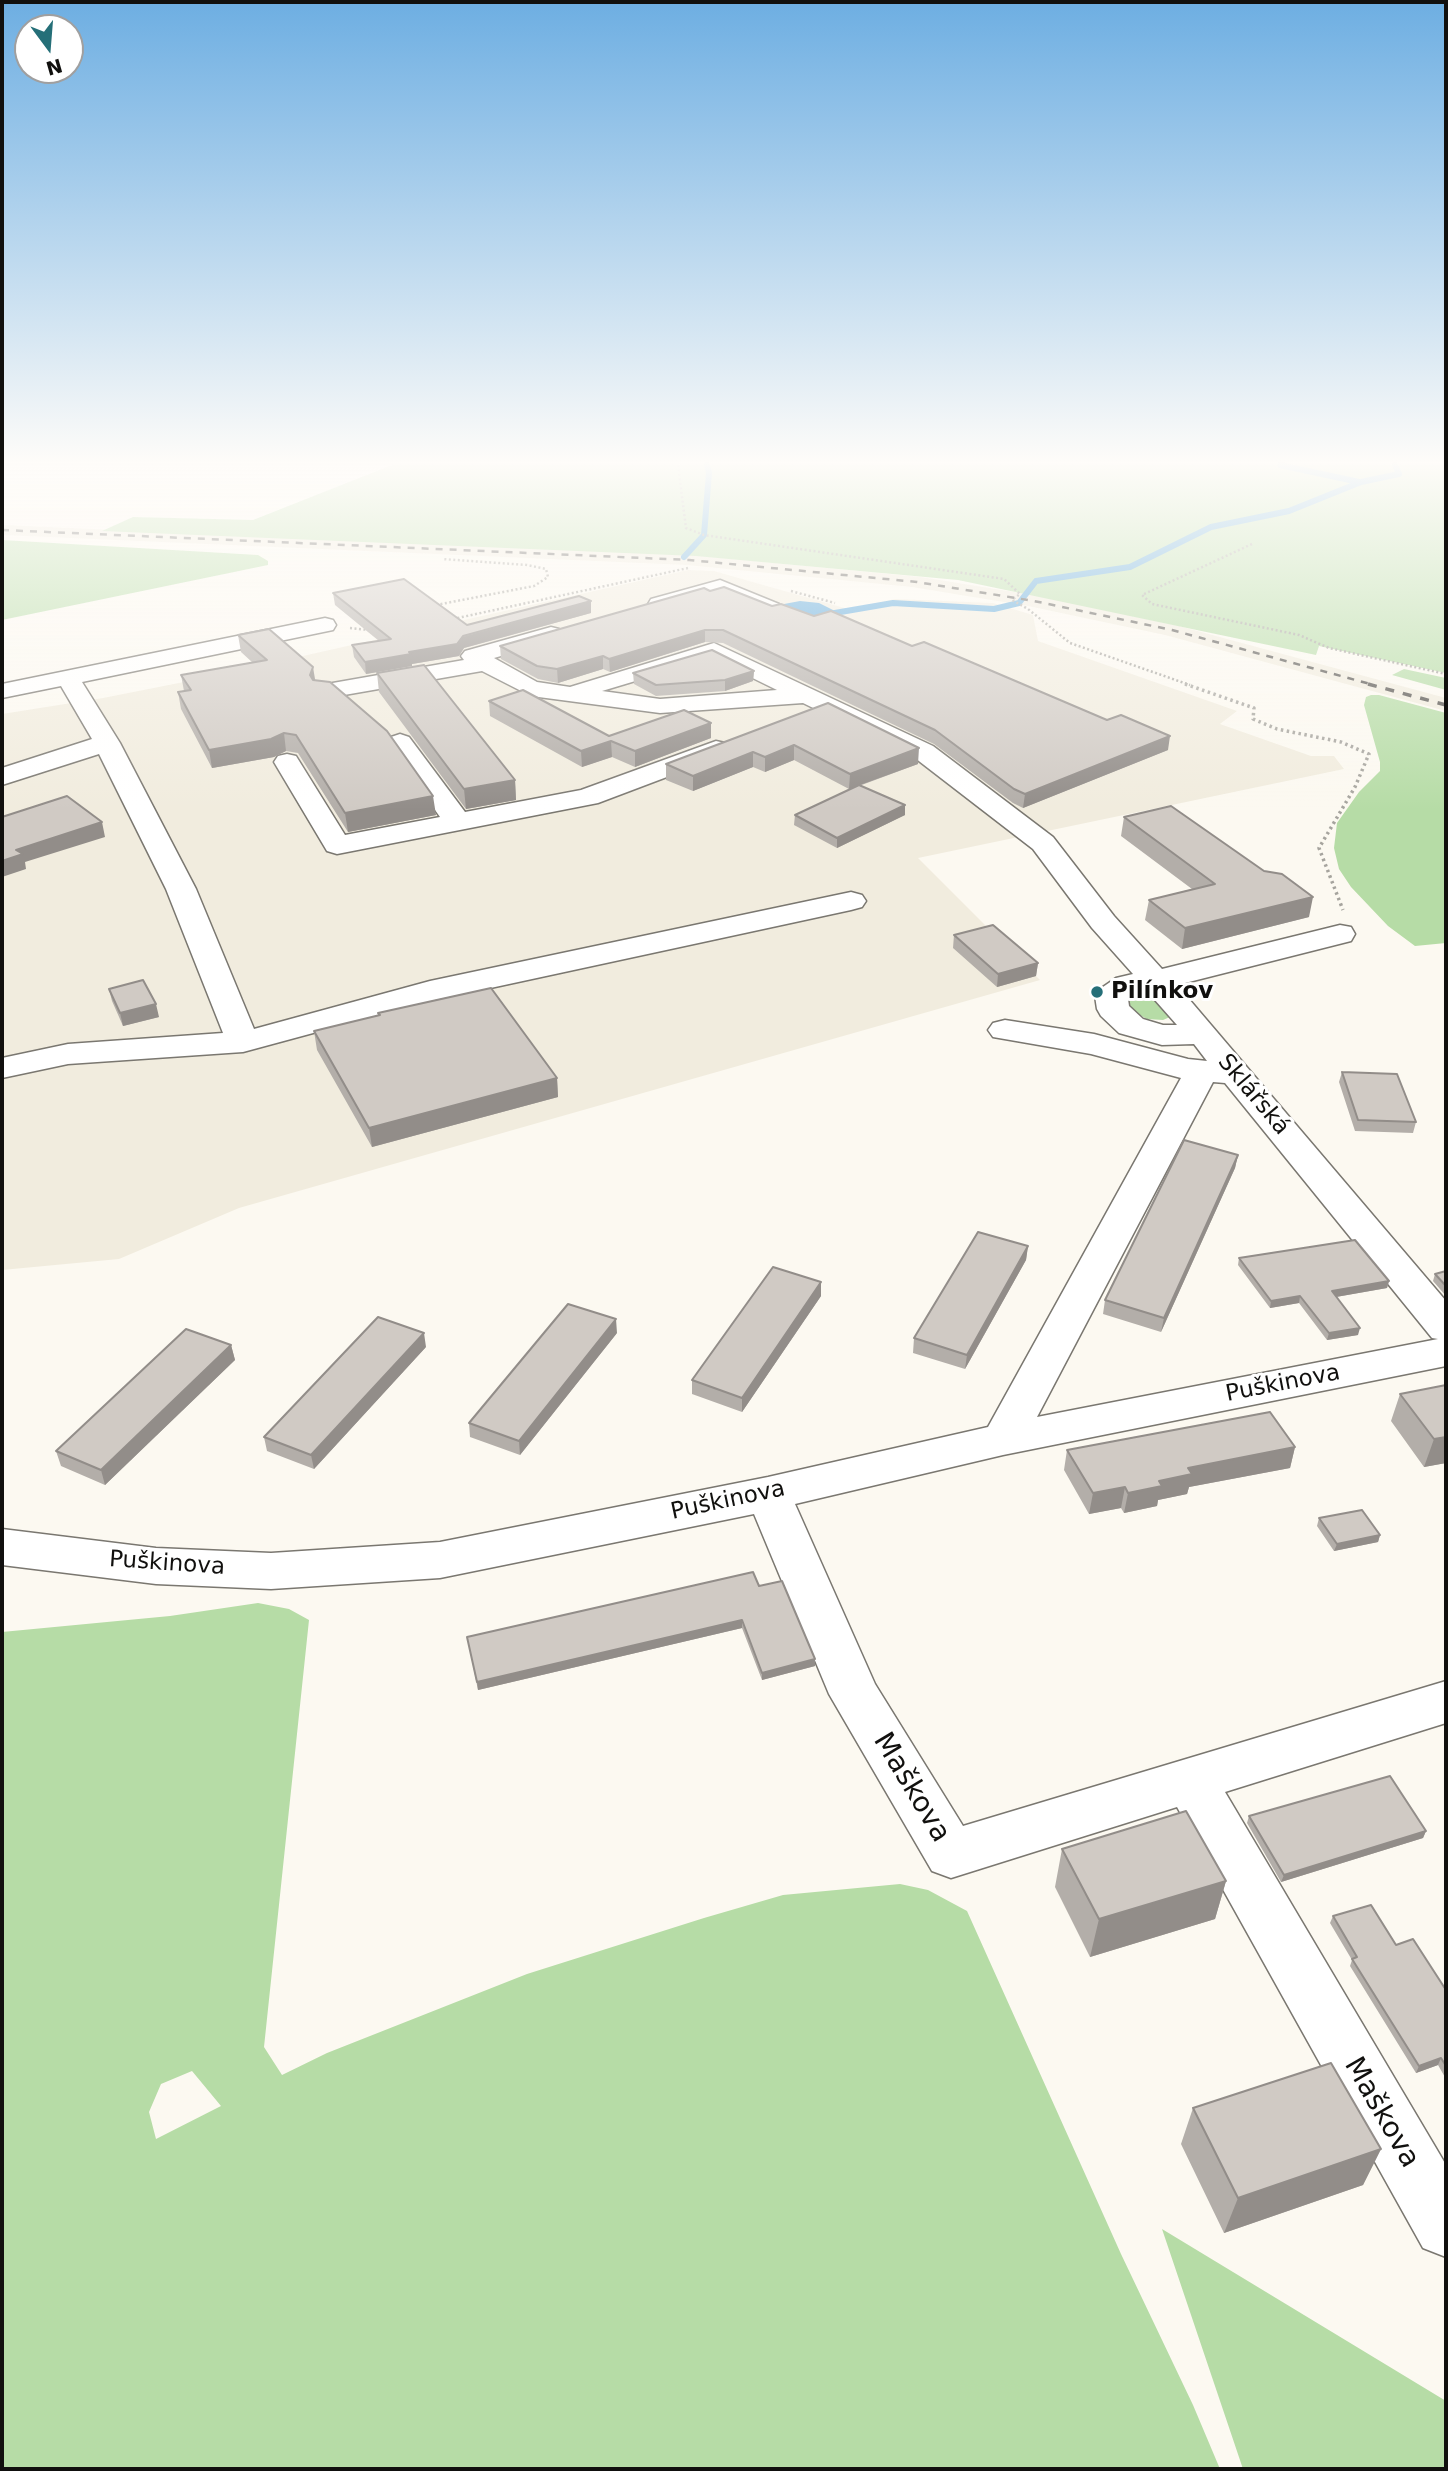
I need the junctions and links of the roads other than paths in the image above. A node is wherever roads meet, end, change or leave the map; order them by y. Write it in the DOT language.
graph roads {
  1 [pos="779,599"];
  2 [pos="642,609"];
  3 [pos="325,625"];
  4 [pos="577,627"];
  5 [pos="487,663"];
  6 [pos="68,678"];
  7 [pos="2,691"];
  8 [pos="327,691"];
  9 [pos="568,694"];
  10 [pos="818,701"];
  11 [pos="791,721"];
  12 [pos="740,740"];
  13 [pos="400,742"];
  14 [pos="107,743"];
  15 [pos="287,762"];
  16 [pos="2,778"];
  17 [pos="458,822"];
  18 [pos="851,901"];
  19 [pos="1340,934"];
  20 [pos="1151,979"];
  21 [pos="1005,1030"];
  22 [pos="243,1042"];
  23 [pos="1214,1059"];
  24 [pos="2,1069"];
  25 [pos="1446,1328"];
  26 [pos="1446,1352"];
  27 [pos="1003,1439"];
  28 [pos="768,1494"];
  29 [pos="2,1547"];
  30 [pos="1446,1702"];
  31 [pos="1190,1782"];
  32 [pos="1446,2225"];
  1 -- 2 [label="street"];
  3 -- 6 [label="street"];
  4 -- 5 [label="street"];
  5 -- 8 [label="street"];
  5 -- 9 [label="street"];
  6 -- 7 [label="street"];
  6 -- 14 [label="street"];
  9 -- 10 [label="street"];
  9 -- 10 [label="street, Sklářská"];
  10 -- 11 [label="street"];
  10 -- 20 [label="street, Sklářská"];
  12 -- 17 [label="street"];
  13 -- 17 [label="street"];
  14 -- 16 [label="street"];
  14 -- 22 [label="street"];
  15 -- 17 [label="street"];
  18 -- 22 [label="street"];
  19 -- 20 [label="street"];
  20 -- 23 [label="street, Sklářská"];
  20 -- 23 [label="street"];
  21 -- 23 [label="street"];
  22 -- 24 [label="street"];
  23 -- 25 [label="street, Sklářská"];
  23 -- 27 [label="street"];
  26 -- 27 [label="street, Puškinova"];
  27 -- 28 [label="street, Puškinova"];
  28 -- 29 [label="street, Puškinova"];
  28 -- 31 [label="street, Maškova"];
  30 -- 31 [label="street, Maškova"];
  31 -- 32 [label="street, Maškova"];
}
